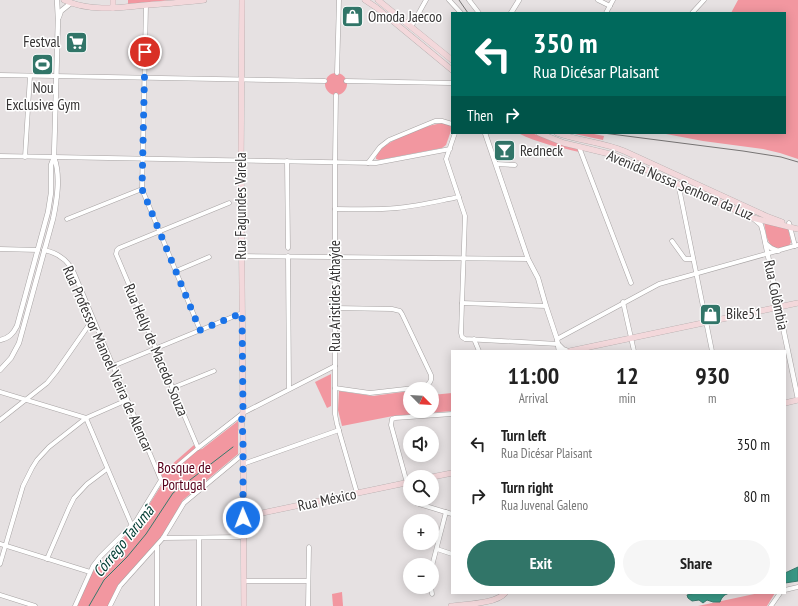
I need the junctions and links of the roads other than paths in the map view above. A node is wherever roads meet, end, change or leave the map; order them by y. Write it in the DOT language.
graph roads {
  1 [pos="57,0"];
  2 [pos="64,0"];
  3 [pos="113,0"];
  4 [pos="199,0"];
  5 [pos="204,0"];
  6 [pos="242,0"];
  7 [pos="338,0"];
  8 [pos="365,0"];
  9 [pos="378,0"];
  10 [pos="426,0"];
  11 [pos="449,0"];
  12 [pos="469,0"];
  13 [pos="518,0"];
  14 [pos="598,0"];
  15 [pos="613,0"];
  16 [pos="704,0"];
  17 [pos="71,3"];
  18 [pos="146,5"];
  19 [pos="610,6"];
  20 [pos="113,8"];
  21 [pos="459,12"];
  22 [pos="478,12"];
  23 [pos="512,12"];
  24 [pos="607,12"];
  25 [pos="693,12"];
  26 [pos="58,18"];
  27 [pos="411,27"];
  28 [pos="450,58"];
  29 [pos="441,61"];
  30 [pos="451,69"];
  31 [pos="337,73"];
  32 [pos="0,75"];
  33 [pos="30,76"];
  34 [pos="56,76"];
  35 [pos="144,78"];
  36 [pos="242,80"];
  37 [pos="325,81"];
  38 [pos="346,82"];
  39 [pos="451,83"];
  40 [pos="336,95"];
  41 [pos="451,124"];
  42 [pos="455,134"];
  43 [pos="485,134"];
  44 [pos="541,134"];
  45 [pos="560,134"];
  46 [pos="579,147"];
  47 [pos="450,149"];
  48 [pos="0,156"];
  49 [pos="25,156"];
  50 [pos="54,157"];
  51 [pos="143,159"];
  52 [pos="241,160"];
  53 [pos="287,161"];
  54 [pos="335,162"];
  55 [pos="368,163"];
  56 [pos="496,164"];
  57 [pos="515,165"];
  58 [pos="678,183"];
  59 [pos="142,189"];
  60 [pos="459,197"];
  61 [pos="229,203"];
  62 [pos="335,209"];
  63 [pos="753,218"];
  64 [pos="67,219"];
  65 [pos="789,225"];
  66 [pos="798,226"];
  67 [pos="798,229"];
  68 [pos="160,232"];
  69 [pos="672,241"];
  70 [pos="766,244"];
  71 [pos="796,246"];
  72 [pos="288,248"];
  73 [pos="0,249"];
  74 [pos="38,250"];
  75 [pos="44,250"];
  76 [pos="778,251"];
  77 [pos="768,253"];
  78 [pos="242,256"];
  79 [pos="288,256"];
  80 [pos="209,257"];
  81 [pos="335,257"];
  82 [pos="463,258"];
  83 [pos="528,258"];
  84 [pos="693,259"];
  85 [pos="176,271"];
  86 [pos="696,273"];
  87 [pos="631,284"];
  88 [pos="623,302"];
  89 [pos="462,303"];
  90 [pos="798,304"];
  91 [pos="546,306"];
  92 [pos="779,307"];
  93 [pos="335,308"];
  94 [pos="242,313"];
  95 [pos="93,319"];
  96 [pos="706,322"];
  97 [pos="200,330"];
  98 [pos="631,338"];
  99 [pos="474,339"];
  100 [pos="557,339"];
  101 [pos="0,340"];
  102 [pos="558,344"];
  103 [pos="155,348"];
  104 [pos="479,350"];
  105 [pos="559,350"];
  106 [pos="566,350"];
  107 [pos="574,350"];
  108 [pos="634,350"];
  109 [pos="712,350"];
  110 [pos="113,366"];
  111 [pos="335,366"];
  112 [pos="0,370"];
  113 [pos="214,371"];
  114 [pos="172,388"];
  115 [pos="335,388"];
  116 [pos="289,389"];
  117 [pos="0,392"];
  118 [pos="798,399"];
  119 [pos="26,400"];
  120 [pos="127,400"];
  121 [pos="786,402"];
  122 [pos="243,413"];
  123 [pos="451,414"];
  124 [pos="86,418"];
  125 [pos="0,420"];
  126 [pos="339,430"];
  127 [pos="198,448"];
  128 [pos="243,454"];
  129 [pos="243,464"];
  130 [pos="107,469"];
  131 [pos="172,470"];
  132 [pos="405,470"];
  133 [pos="451,473"];
  134 [pos="439,476"];
  135 [pos="403,483"];
  136 [pos="357,493"];
  137 [pos="425,506"];
  138 [pos="446,512"];
  139 [pos="451,514"];
  140 [pos="243,518"];
  141 [pos="132,526"];
  142 [pos="244,537"];
  143 [pos="164,538"];
  144 [pos="199,538"];
  145 [pos="439,541"];
  146 [pos="0,544"];
  147 [pos="5,546"];
  148 [pos="157,546"];
  149 [pos="308,547"];
  150 [pos="439,550"];
  151 [pos="451,554"];
  152 [pos="48,558"];
  153 [pos="0,564"];
  154 [pos="90,572"];
  155 [pos="244,581"];
  156 [pos="308,581"];
  157 [pos="798,587"];
  158 [pos="786,590"];
  159 [pos="779,594"];
  160 [pos="0,595"];
  161 [pos="504,595"];
  162 [pos="35,606"];
  163 [pos="75,606"];
  164 [pos="110,606"];
  165 [pos="157,606"];
  166 [pos="199,606"];
  167 [pos="244,606"];
  168 [pos="308,606"];
  169 [pos="451,606"];
  170 [pos="771,606"];
  1 -- 26 [label="street"];
  2 -- 17 [label="main road"];
  3 -- 20 [label="main road"];
  4 -- 5 [label="main road"];
  4 -- 18 [label="main road"];
  6 -- 36 [label="main road, Rua Fagundes Varela"];
  7 -- 31 [label="street"];
  8 -- 29 [label="main road"];
  9 -- 27 [label="main road"];
  10 -- 27 [label="street"];
  11 -- 21 [label="street"];
  12 -- 22 [label="street"];
  13 -- 23 [label="street"];
  14 -- 19 [label="street"];
  15 -- 19 [label="street"];
  16 -- 25 [label="street"];
  17 -- 20 [label="main road"];
  17 -- 26 [label="street"];
  18 -- 20 [label="main road"];
  18 -- 35 [label="street"];
  19 -- 24 [label="street"];
  26 -- 34 [label="street"];
  27 -- 28 [label="main road"];
  28 -- 29 [label="main road"];
  29 -- 30 [label="main road"];
  32 -- 33 [label="street"];
  33 -- 34 [label="street"];
  33 -- 49 [label="street"];
  34 -- 35 [label="street"];
  34 -- 50 [label="street"];
  35 -- 36 [label="street"];
  35 -- 51 [label="street"];
  36 -- 37 [label="street"];
  36 -- 52 [label="main road, Rua Fagundes Varela"];
  38 -- 39 [label="street"];
  40 -- 54 [label="street, Rua Aristides Athaýde"];
  41 -- 55 [label="street"];
  42 -- 47 [label="street"];
  43 -- 56 [label="street"];
  44 -- 46 [label="main road, Avenida Nossa Senhora da Luz"];
  45 -- 65 [label="main road, Avenida Nossa Senhora da Luz"];
  46 -- 58 [label="main road, Avenida Nossa Senhora da Luz"];
  46 -- 87 [label="street"];
  47 -- 55 [label="street"];
  47 -- 60 [label="street"];
  48 -- 49 [label="street"];
  49 -- 50 [label="street"];
  50 -- 51 [label="street"];
  50 -- 74 [label="street"];
  50 -- 75 [label="street"];
  51 -- 52 [label="street"];
  51 -- 59 [label="street"];
  52 -- 53 [label="street"];
  52 -- 78 [label="main road, Rua Fagundes Varela"];
  53 -- 54 [label="street"];
  53 -- 72 [label="street"];
  54 -- 55 [label="street"];
  54 -- 62 [label="street, Rua Aristides Athaýde"];
  56 -- 57 [label="street"];
  56 -- 83 [label="street"];
  58 -- 63 [label="main road, Avenida Nossa Senhora da Luz"];
  58 -- 84 [label="street"];
  59 -- 64 [label="street"];
  59 -- 68 [label="street"];
  60 -- 62 [label="street"];
  60 -- 82 [label="street"];
  61 -- 68 [label="street"];
  62 -- 81 [label="street, Rua Aristides Athaýde"];
  63 -- 65 [label="main road, Avenida Nossa Senhora da Luz"];
  63 -- 70 [label="street, Rua Colômbia"];
  65 -- 66 [label="main road, Avenida Nossa Senhora da Luz"];
  65 -- 67 [label="main road, Avenida Nossa Senhora da Luz"];
  65 -- 71 [label="street"];
  68 -- 85 [label="street"];
  68 -- 103 [label="street, Rua Helly de Macedo Souza"];
  69 -- 84 [label="street"];
  70 -- 76 [label="street"];
  70 -- 77 [label="street, Rua Colômbia"];
  71 -- 76 [label="street"];
  73 -- 74 [label="street"];
  74 -- 75 [label="street"];
  74 -- 101 [label="street"];
  75 -- 95 [label="street, Rua Professor Manoel Vieira de Alencar"];
  75 -- 112 [label="street"];
  76 -- 77 [label="street"];
  77 -- 86 [label="street"];
  77 -- 92 [label="street, Rua Colômbia"];
  78 -- 79 [label="street"];
  78 -- 94 [label="main road, Rua Fagundes Varela"];
  79 -- 81 [label="street"];
  79 -- 116 [label="street"];
  80 -- 85 [label="street"];
  81 -- 82 [label="street"];
  81 -- 93 [label="street, Rua Aristides Athaýde"];
  82 -- 83 [label="street"];
  82 -- 89 [label="street"];
  83 -- 91 [label="street"];
  84 -- 86 [label="street"];
  85 -- 97 [label="street"];
  86 -- 88 [label="street"];
  86 -- 96 [label="street"];
  88 -- 98 [label="street"];
  88 -- 100 [label="street"];
  89 -- 91 [label="street"];
  89 -- 99 [label="street"];
  90 -- 92 [label="main road"];
  91 -- 100 [label="street"];
  92 -- 96 [label="main road"];
  92 -- 118 [label="street, Rua Colômbia"];
  93 -- 111 [label="street, Rua Aristides Athaýde"];
  93 -- 115 [label="street"];
  94 -- 97 [label="street"];
  94 -- 122 [label="main road, Rua Fagundes Varela"];
  95 -- 110 [label="street, Rua Professor Manoel Vieira de Alencar"];
  95 -- 119 [label="street"];
  96 -- 98 [label="main road"];
  96 -- 109 [label="street"];
  97 -- 103 [label="street"];
  98 -- 107 [label="main road"];
  98 -- 108 [label="street"];
  99 -- 102 [label="street"];
  99 -- 104 [label="street"];
  100 -- 102 [label="street"];
  102 -- 105 [label="street"];
  102 -- 106 [label="street"];
  103 -- 110 [label="street"];
  103 -- 114 [label="street, Rua Helly de Macedo Souza"];
  110 -- 120 [label="street, Rua Professor Manoel Vieira de Alencar"];
  111 -- 115 [label="street, Rua Aristides Athaýde"];
  111 -- 116 [label="street"];
  113 -- 114 [label="street"];
  114 -- 127 [label="street, Rua Helly de Macedo Souza"];
  115 -- 126 [label="street, Rua Aristides Athaýde"];
  116 -- 122 [label="street"];
  117 -- 119 [label="street"];
  118 -- 121 [label="main road"];
  119 -- 124 [label="street"];
  119 -- 125 [label="street"];
  120 -- 124 [label="street"];
  120 -- 141 [label="street, Rua Professor Manoel Vieira de Alencar"];
  122 -- 127 [label="street"];
  122 -- 128 [label="main road, Rua Fagundes Varela"];
  123 -- 132 [label="street"];
  124 -- 130 [label="street"];
  124 -- 147 [label="street"];
  126 -- 129 [label="street"];
  126 -- 136 [label="street, Rua Aristides Athaýde"];
  127 -- 131 [label="street"];
  128 -- 129 [label="main road, Rua Fagundes Varela"];
  128 -- 143 [label="street"];
  129 -- 140 [label="main road, Rua Fagundes Varela"];
  130 -- 141 [label="street"];
  130 -- 152 [label="street"];
  133 -- 134 [label="main road"];
  135 -- 136 [label="main road, Rua México"];
  136 -- 140 [label="main road, Rua México"];
  137 -- 138 [label="street"];
  138 -- 139 [label="street"];
  138 -- 145 [label="street"];
  140 -- 142 [label="main road, Rua Fagundes Varela"];
  141 -- 154 [label="street"];
  142 -- 144 [label="street"];
  142 -- 155 [label="main road, Rua Fagundes Varela"];
  143 -- 144 [label="street"];
  143 -- 148 [label="street"];
  144 -- 166 [label="street"];
  146 -- 147 [label="street"];
  147 -- 152 [label="street"];
  147 -- 153 [label="street"];
  148 -- 164 [label="street"];
  148 -- 165 [label="street"];
  149 -- 156 [label="street"];
  150 -- 151 [label="street"];
  152 -- 154 [label="street"];
  154 -- 163 [label="street"];
  155 -- 156 [label="street"];
  155 -- 167 [label="main road, Rua Fagundes Varela"];
  156 -- 168 [label="street"];
  157 -- 158 [label="street"];
  159 -- 170 [label="street"];
  160 -- 162 [label="street"];
  161 -- 169 [label="main road"];
}
